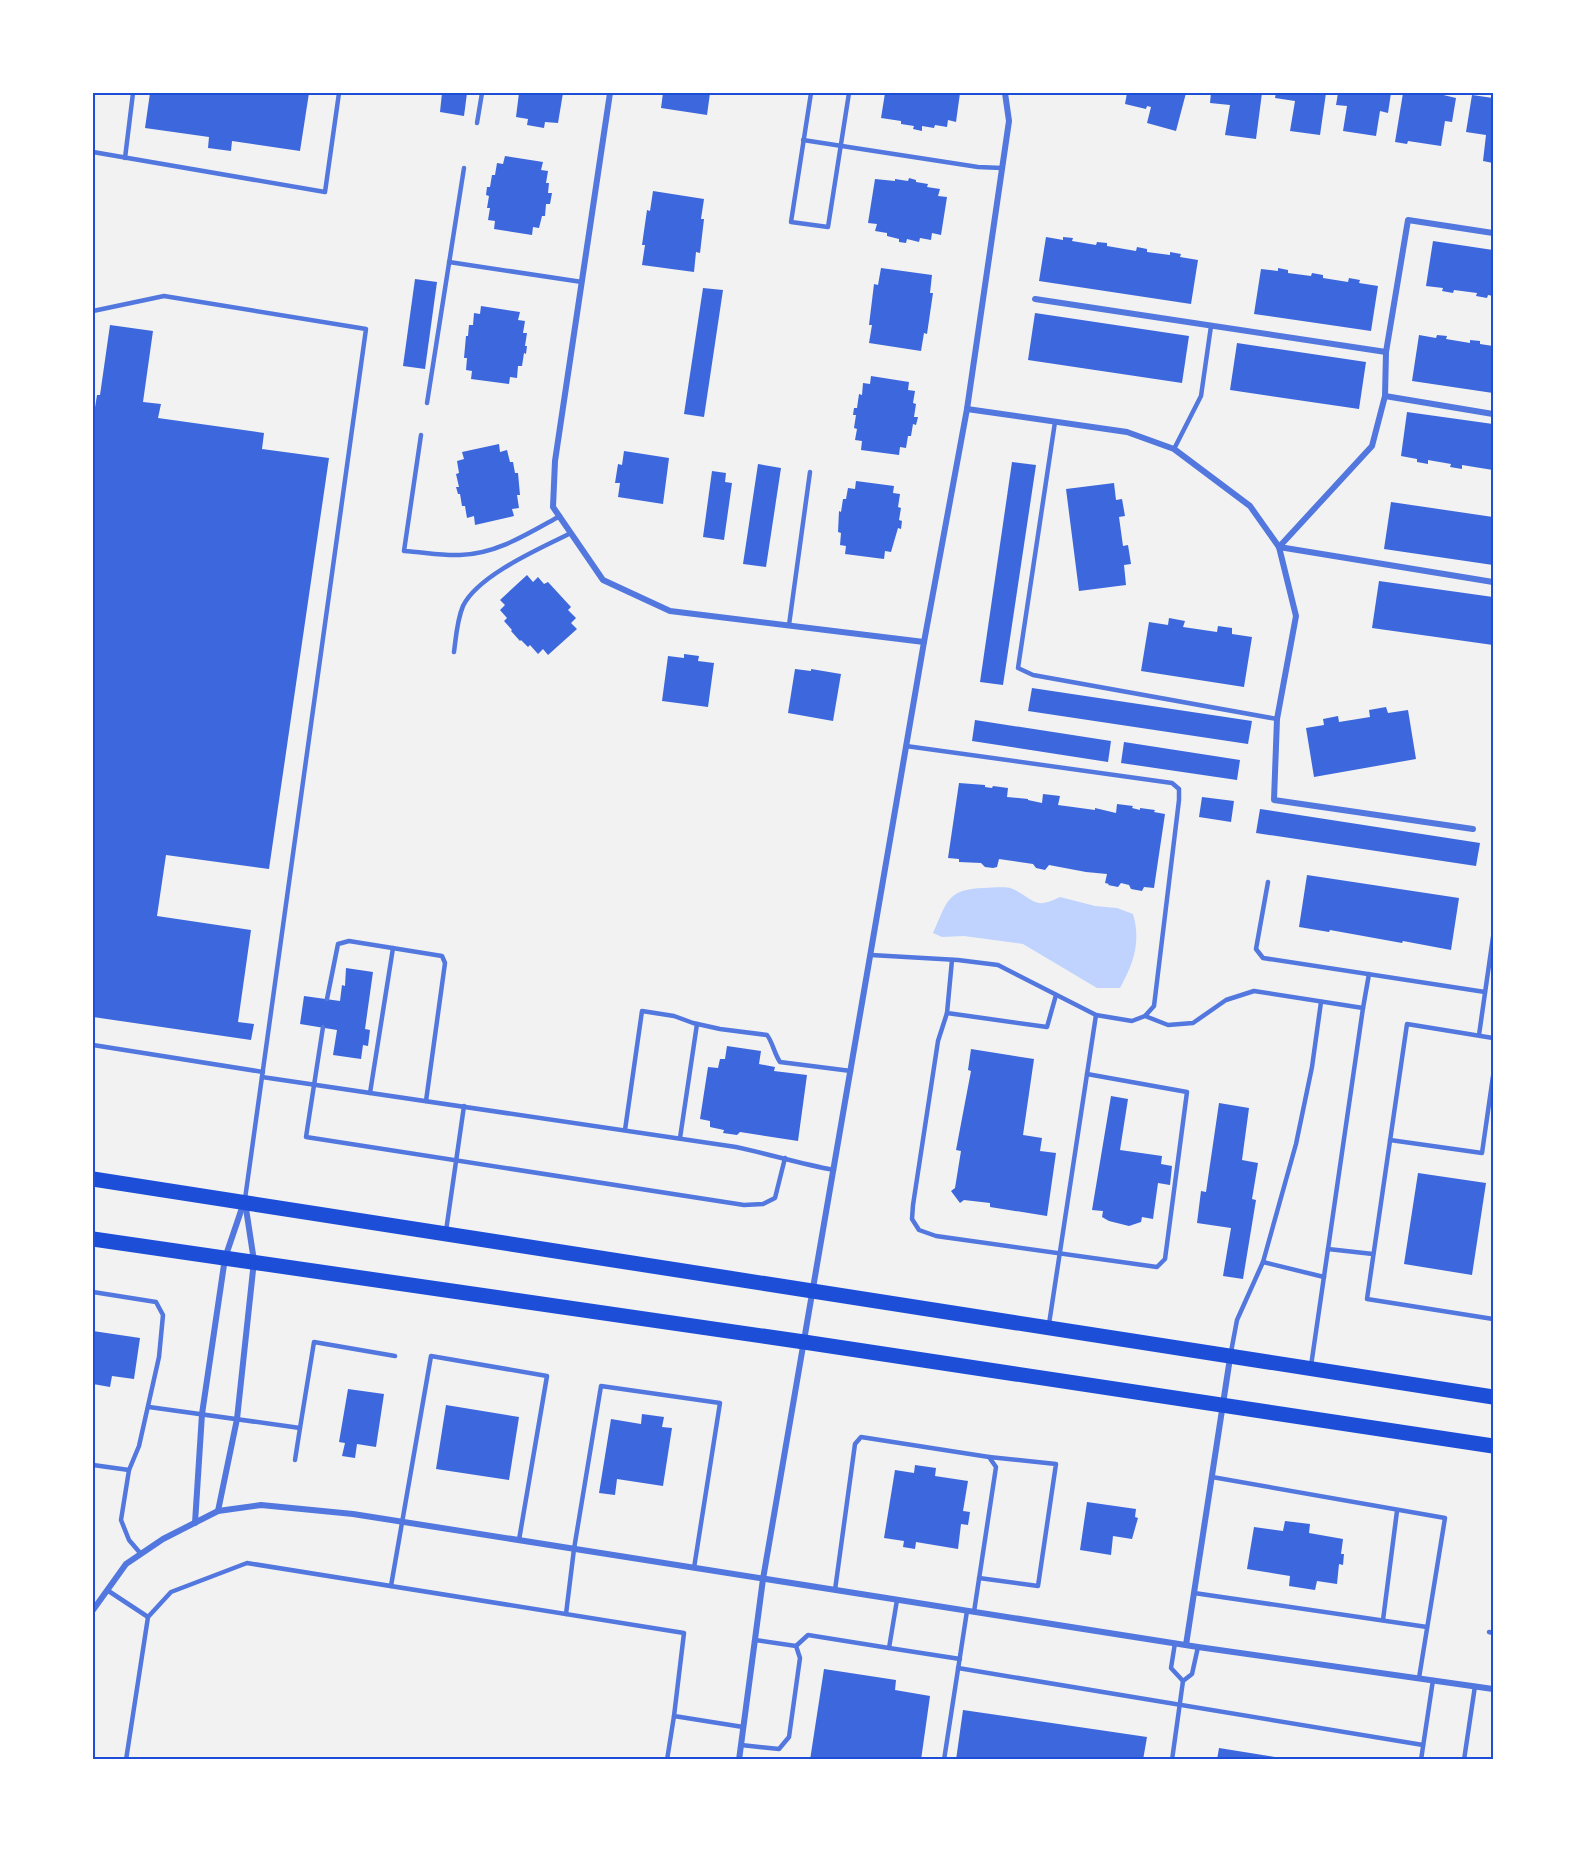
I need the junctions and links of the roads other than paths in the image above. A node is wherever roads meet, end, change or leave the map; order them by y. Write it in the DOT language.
graph roads {
  1 [pos="134,93"];
  2 [pos="339,93"];
  3 [pos="482,93"];
  4 [pos="610,93"];
  5 [pos="811,93"];
  6 [pos="849,93"];
  7 [pos="1005,93"];
  8 [pos="477,123"];
  9 [pos="803,140"];
  10 [pos="841,146"];
  11 [pos="93,152"];
  12 [pos="125,158"];
  13 [pos="464,168"];
  14 [pos="1002,168"];
  15 [pos="1493,233"];
  16 [pos="449,262"];
  17 [pos="582,282"];
  18 [pos="1035,299"];
  19 [pos="93,311"];
  20 [pos="1211,326"];
  21 [pos="1386,352"];
  22 [pos="1385,396"];
  23 [pos="427,403"];
  24 [pos="967,409"];
  25 [pos="1493,414"];
  26 [pos="1055,422"];
  27 [pos="421,435"];
  28 [pos="1174,449"];
  29 [pos="810,472"];
  30 [pos="560,516"];
  31 [pos="571,532"];
  32 [pos="1280,547"];
  33 [pos="1493,582"];
  34 [pos="789,626"];
  35 [pos="924,642"];
  36 [pos="454,652"];
  37 [pos="1277,720"];
  38 [pos="906,746"];
  39 [pos="1473,829"];
  40 [pos="1268,882"];
  41 [pos="1493,937"];
  42 [pos="393,948"];
  43 [pos="871,955"];
  44 [pos="952,960"];
  45 [pos="1369,974"];
  46 [pos="1485,992"];
  47 [pos="1056,995"];
  48 [pos="327,999"];
  49 [pos="1321,1002"];
  50 [pos="1364,1008"];
  51 [pos="947,1013"];
  52 [pos="1096,1015"];
  53 [pos="1145,1016"];
  54 [pos="697,1024"];
  55 [pos="323,1028"];
  56 [pos="1479,1035"];
  57 [pos="1493,1038"];
  58 [pos="93,1045"];
  59 [pos="851,1071"];
  60 [pos="262,1074"];
  61 [pos="1087,1074"];
  62 [pos="1493,1076"];
  63 [pos="313,1084"];
  64 [pos="370,1093"];
  65 [pos="426,1101"];
  66 [pos="464,1106"];
  67 [pos="625,1130"];
  68 [pos="680,1138"];
  69 [pos="1390,1140"];
  70 [pos="785,1158"];
  71 [pos="456,1160"];
  72 [pos="834,1170"];
  73 [pos="93,1179"];
  74 [pos="244,1202"];
  75 [pos="446,1233"];
  76 [pos="93,1239"];
  77 [pos="1328,1249"];
  78 [pos="1060,1254"];
  79 [pos="1373,1254"];
  80 [pos="225,1258"];
  81 [pos="254,1261"];
  82 [pos="1263,1262"];
  83 [pos="1324,1277"];
  84 [pos="813,1291"];
  85 [pos="93,1292"];
  86 [pos="1493,1319"];
  87 [pos="1048,1328"];
  88 [pos="804,1342"];
  89 [pos="394,1356"];
  90 [pos="1230,1357"];
  91 [pos="1311,1369"];
  92 [pos="1493,1397"];
  93 [pos="1222,1406"];
  94 [pos="149,1407"];
  95 [pos="202,1414"];
  96 [pos="237,1419"];
  97 [pos="300,1428"];
  98 [pos="1493,1446"];
  99 [pos="989,1457"];
  100 [pos="295,1460"];
  101 [pos="93,1465"];
  102 [pos="129,1470"];
  103 [pos="1212,1477"];
  104 [pos="218,1511"];
  105 [pos="1397,1511"];
  106 [pos="403,1522"];
  107 [pos="195,1523"];
  108 [pos="519,1540"];
  109 [pos="574,1549"];
  110 [pos="141,1554"];
  111 [pos="694,1568"];
  112 [pos="979,1578"];
  113 [pos="763,1579"];
  114 [pos="391,1586"];
  115 [pos="107,1590"];
  116 [pos="835,1590"];
  117 [pos="1194,1593"];
  118 [pos="897,1600"];
  119 [pos="93,1611"];
  120 [pos="970,1612"];
  121 [pos="566,1614"];
  122 [pos="148,1617"];
  123 [pos="1383,1620"];
  124 [pos="1426,1627"];
  125 [pos="755,1640"];
  126 [pos="1175,1643"];
  127 [pos="1186,1645"];
  128 [pos="795,1646"];
  129 [pos="1198,1647"];
  130 [pos="889,1648"];
  131 [pos="960,1659"];
  132 [pos="958,1668"];
  133 [pos="1419,1678"];
  134 [pos="1433,1680"];
  135 [pos="1183,1681"];
  136 [pos="1475,1686"];
  137 [pos="1493,1689"];
  138 [pos="1181,1704"];
  139 [pos="674,1716"];
  140 [pos="743,1727"];
  141 [pos="741,1744"];
  142 [pos="1423,1745"];
  143 [pos="126,1760"];
  144 [pos="667,1760"];
  145 [pos="739,1760"];
  146 [pos="944,1760"];
  147 [pos="1172,1760"];
  148 [pos="1421,1760"];
  149 [pos="1464,1760"];
  1 -- 12 [label="lane"];
  2 -- 12 [label="lane"];
  3 -- 8 [label="lane"];
  4 -- 17 [label="street"];
  5 -- 9 [label="lane"];
  6 -- 10 [label="lane"];
  7 -- 14 [label="street"];
  9 -- 10 [label="lane"];
  9 -- 10 [label="lane"];
  10 -- 14 [label="lane"];
  11 -- 12 [label="lane"];
  13 -- 16 [label="lane"];
  14 -- 24 [label="street"];
  15 -- 21 [label="street"];
  16 -- 17 [label="lane"];
  16 -- 23 [label="lane"];
  17 -- 30 [label="street"];
  18 -- 20 [label="street"];
  19 -- 60 [label="lane"];
  20 -- 21 [label="street"];
  20 -- 28 [label="lane"];
  21 -- 22 [label="street"];
  22 -- 25 [label="street"];
  22 -- 32 [label="street"];
  24 -- 26 [label="street"];
  24 -- 35 [label="street"];
  26 -- 28 [label="street"];
  26 -- 37 [label="lane"];
  27 -- 30 [label="lane"];
  28 -- 32 [label="street"];
  29 -- 34 [label="lane"];
  30 -- 31 [label="street"];
  31 -- 34 [label="street"];
  31 -- 36 [label="lane"];
  32 -- 33 [label="street"];
  32 -- 37 [label="street"];
  34 -- 35 [label="street"];
  35 -- 38 [label="street"];
  37 -- 39 [label="street"];
  38 -- 43 [label="street"];
  38 -- 53 [label="lane"];
  40 -- 45 [label="lane"];
  41 -- 46 [label="lane"];
  42 -- 48 [label="lane"];
  42 -- 64 [label="lane"];
  42 -- 65 [label="lane"];
  43 -- 44 [label="lane"];
  43 -- 59 [label="street"];
  44 -- 47 [label="lane"];
  44 -- 51 [label="lane"];
  45 -- 46 [label="lane"];
  45 -- 50 [label="lane"];
  46 -- 56 [label="lane"];
  47 -- 51 [label="lane"];
  47 -- 52 [label="lane"];
  49 -- 50 [label="lane"];
  49 -- 53 [label="lane"];
  49 -- 82 [label="lane"];
  50 -- 77 [label="lane"];
  51 -- 78 [label="lane"];
  52 -- 53 [label="lane"];
  52 -- 61 [label="lane"];
  54 -- 59 [label="lane"];
  54 -- 67 [label="lane"];
  54 -- 68 [label="lane"];
  55 -- 63 [label="lane"];
  56 -- 57 [label="lane"];
  56 -- 69 [label="lane"];
  58 -- 60 [label="lane"];
  59 -- 72 [label="street"];
  60 -- 63 [label="lane"];
  60 -- 74 [label="lane"];
  61 -- 78 [label="lane"];
  61 -- 78 [label="lane"];
  62 -- 69 [label="lane"];
  63 -- 64 [label="lane"];
  63 -- 71 [label="lane"];
  64 -- 65 [label="lane"];
  65 -- 66 [label="lane"];
  66 -- 67 [label="lane"];
  66 -- 71 [label="lane"];
  67 -- 68 [label="lane"];
  68 -- 70 [label="lane"];
  69 -- 79 [label="lane"];
  70 -- 71 [label="lane"];
  70 -- 72 [label="lane"];
  71 -- 75 [label="lane"];
  72 -- 84 [label="street"];
  73 -- 74 [label="main road"];
  74 -- 75 [label="main road"];
  74 -- 80 [label="street"];
  74 -- 81 [label="street"];
  75 -- 84 [label="main road"];
  76 -- 80 [label="main road"];
  77 -- 79 [label="lane"];
  77 -- 83 [label="lane"];
  78 -- 87 [label="lane"];
  79 -- 86 [label="lane"];
  80 -- 81 [label="main road"];
  80 -- 95 [label="street"];
  81 -- 88 [label="main road"];
  81 -- 96 [label="street"];
  82 -- 83 [label="lane"];
  82 -- 90 [label="lane"];
  83 -- 91 [label="lane"];
  84 -- 87 [label="main road"];
  84 -- 88 [label="street"];
  85 -- 94 [label="lane"];
  87 -- 90 [label="main road"];
  88 -- 93 [label="main road"];
  88 -- 113 [label="street"];
  89 -- 97 [label="lane"];
  90 -- 91 [label="main road"];
  90 -- 93 [label="street"];
  91 -- 92 [label="main road"];
  93 -- 98 [label="main road"];
  93 -- 103 [label="street"];
  94 -- 95 [label="lane"];
  94 -- 102 [label="lane"];
  95 -- 96 [label="lane"];
  95 -- 107 [label="street"];
  96 -- 97 [label="lane"];
  96 -- 104 [label="street"];
  97 -- 100 [label="lane"];
  99 -- 112 [label="lane"];
  99 -- 112 [label="lane"];
  99 -- 116 [label="lane"];
  101 -- 102 [label="lane"];
  102 -- 110 [label="lane"];
  103 -- 105 [label="lane"];
  103 -- 117 [label="street"];
  104 -- 106 [label="street"];
  104 -- 107 [label="street"];
  105 -- 123 [label="lane"];
  105 -- 124 [label="lane"];
  106 -- 108 [label="street"];
  106 -- 108 [label="lane"];
  106 -- 114 [label="lane"];
  107 -- 110 [label="street"];
  108 -- 109 [label="street"];
  109 -- 111 [label="street"];
  109 -- 111 [label="lane"];
  109 -- 121 [label="lane"];
  110 -- 115 [label="street"];
  111 -- 113 [label="street"];
  112 -- 120 [label="lane"];
  113 -- 116 [label="street"];
  113 -- 125 [label="street"];
  114 -- 121 [label="lane"];
  114 -- 122 [label="lane"];
  115 -- 119 [label="street"];
  115 -- 122 [label="lane"];
  116 -- 118 [label="street"];
  117 -- 123 [label="lane"];
  117 -- 127 [label="street"];
  118 -- 120 [label="street"];
  118 -- 130 [label="lane"];
  120 -- 126 [label="street"];
  120 -- 131 [label="lane"];
  121 -- 139 [label="lane"];
  122 -- 143 [label="lane"];
  123 -- 124 [label="lane"];
  124 -- 133 [label="lane"];
  125 -- 128 [label="lane"];
  125 -- 140 [label="street"];
  126 -- 127 [label="street"];
  126 -- 135 [label="lane"];
  127 -- 129 [label="street"];
  128 -- 130 [label="lane"];
  128 -- 141 [label="lane"];
  129 -- 133 [label="street"];
  129 -- 135 [label="lane"];
  130 -- 131 [label="lane"];
  131 -- 132 [label="lane"];
  132 -- 138 [label="lane"];
  132 -- 146 [label="lane"];
  133 -- 134 [label="street"];
  134 -- 136 [label="street"];
  134 -- 142 [label="lane"];
  135 -- 138 [label="lane"];
  136 -- 137 [label="street"];
  136 -- 149 [label="lane"];
  138 -- 142 [label="lane"];
  138 -- 147 [label="lane"];
  139 -- 140 [label="lane"];
  139 -- 144 [label="lane"];
  140 -- 141 [label="street"];
  141 -- 145 [label="street"];
  142 -- 148 [label="lane"];
}
